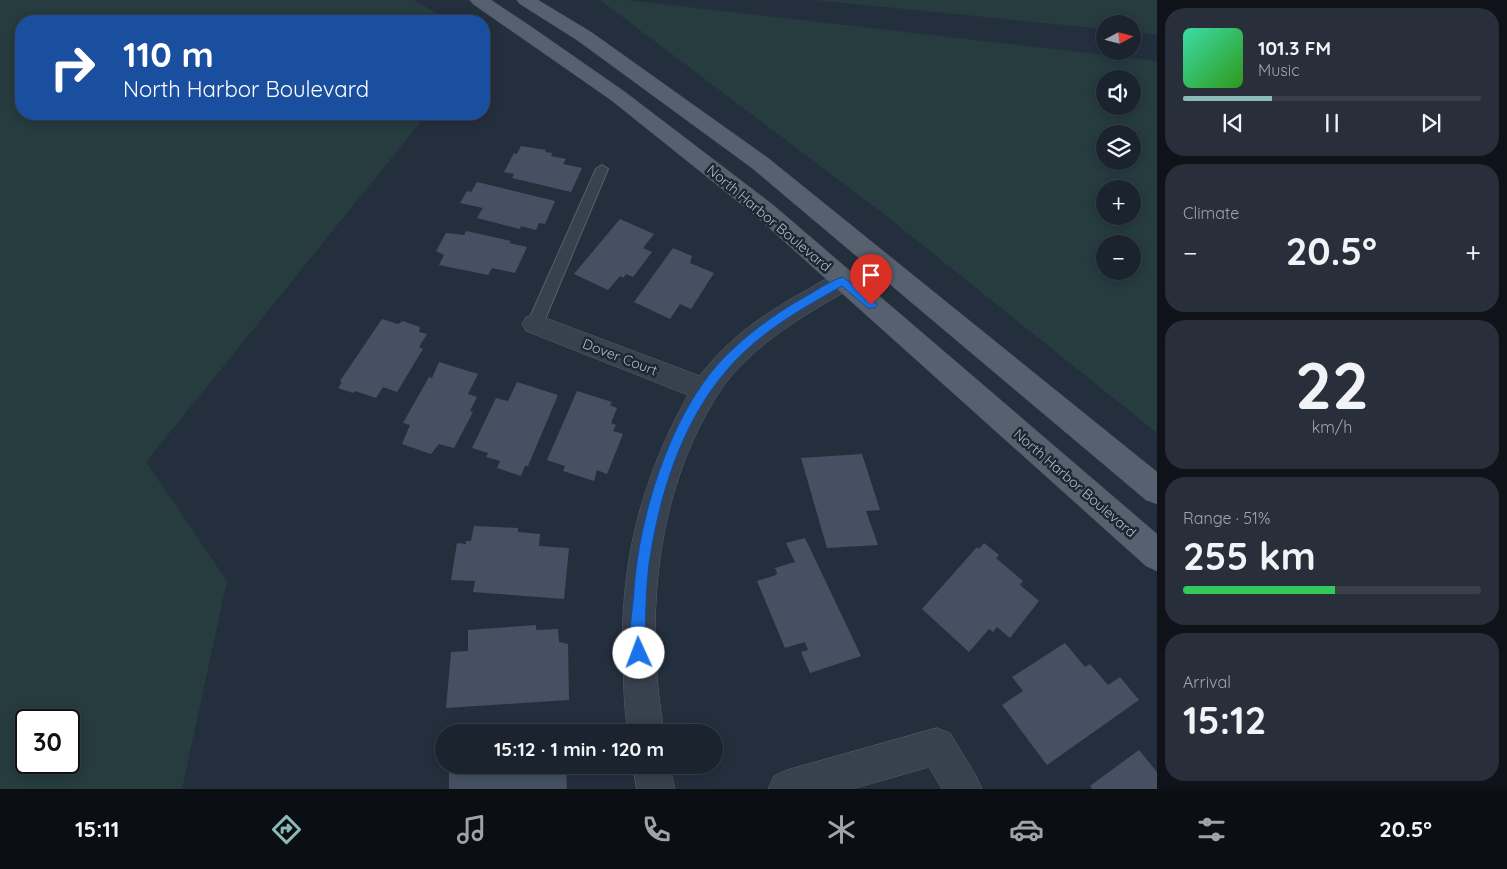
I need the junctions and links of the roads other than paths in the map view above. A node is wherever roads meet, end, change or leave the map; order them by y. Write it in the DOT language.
graph roads {
  1 [pos="479,0"];
  2 [pos="526,0"];
  3 [pos="602,169"];
  4 [pos="843,280"];
  5 [pos="535,324"];
  6 [pos="1025,381"];
  7 [pos="705,390"];
  8 [pos="1157,490"];
  9 [pos="1157,555"];
  10 [pos="645,724"];
  11 [pos="653,774"];
  12 [pos="656,789"];
  13 [pos="787,789"];
  14 [pos="963,789"];
  1 -- 4 [label="main road, North Harbor Boulevard"];
  2 -- 6 [label="main road"];
  3 -- 5 [label="lane"];
  4 -- 6 [label="main road"];
  4 -- 7 [label="street"];
  4 -- 9 [label="main road, North Harbor Boulevard"];
  5 -- 7 [label="street, Dover Court"];
  6 -- 8 [label="main road"];
  7 -- 10 [label="street"];
  11 -- 12 [label="street"];
  13 -- 14 [label="street"];
}
